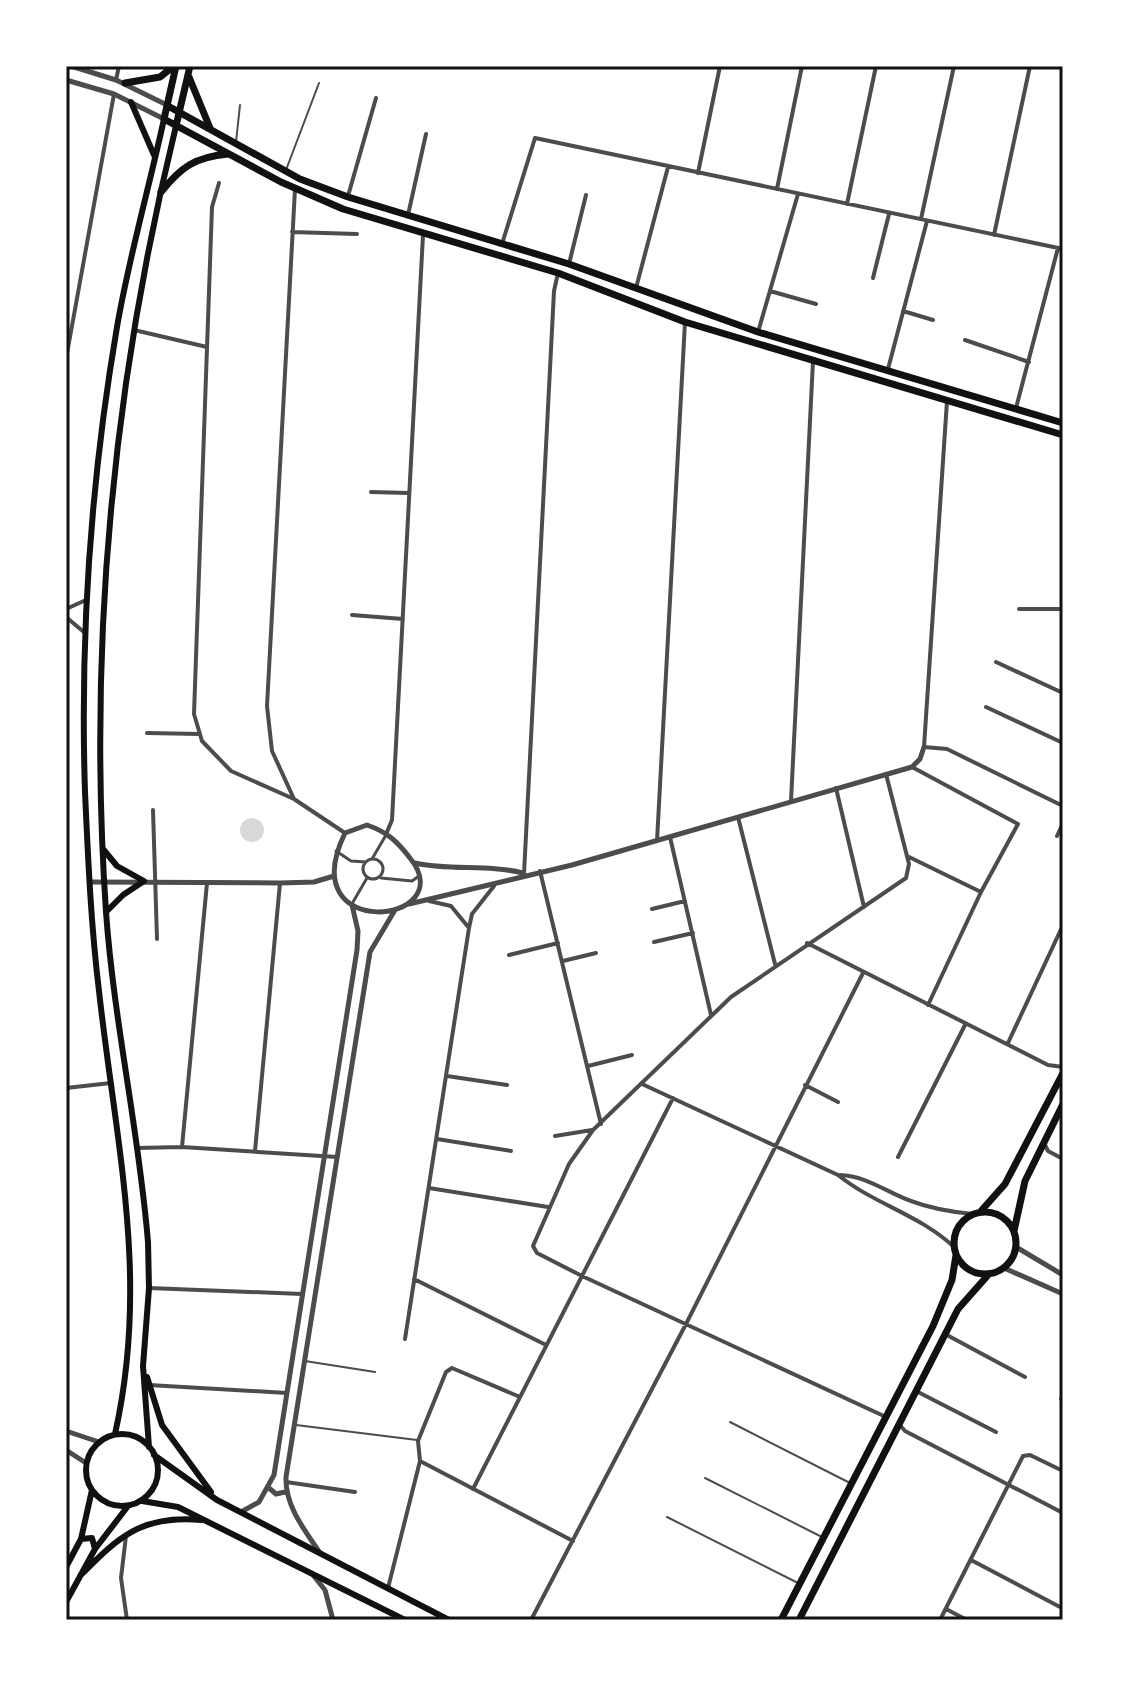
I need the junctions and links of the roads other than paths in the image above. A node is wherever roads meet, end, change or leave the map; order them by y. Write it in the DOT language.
graph roads {
  1 [pos="71,66"];
  2 [pos="119,66"];
  3 [pos="175,66"];
  4 [pos="720,66"];
  5 [pos="802,66"];
  6 [pos="876,66"];
  7 [pos="1030,66"];
  8 [pos="953,68"];
  9 [pos="188,70"];
  10 [pos="66,80"];
  11 [pos="121,82"];
  12 [pos="319,83"];
  13 [pos="114,94"];
  14 [pos="376,98"];
  15 [pos="131,102"];
  16 [pos="240,105"];
  17 [pos="168,106"];
  18 [pos="179,112"];
  19 [pos="164,119"];
  20 [pos="176,126"];
  21 [pos="211,130"];
  22 [pos="426,134"];
  23 [pos="236,143"];
  24 [pos="229,154"];
  25 [pos="155,159"];
  26 [pos="668,167"];
  27 [pos="285,171"];
  28 [pos="698,173"];
  29 [pos="219,183"];
  30 [pos="295,189"];
  31 [pos="777,190"];
  32 [pos="161,192"];
  33 [pos="798,194"];
  34 [pos="586,195"];
  35 [pos="348,197"];
  36 [pos="847,204"];
  37 [pos="890,213"];
  38 [pos="408,218"];
  39 [pos="924,220"];
  40 [pos="292,232"];
  41 [pos="357,234"];
  42 [pos="423,235"];
  43 [pos="994,235"];
  44 [pos="502,244"];
  45 [pos="1061,249"];
  46 [pos="569,264"];
  47 [pos="558,273"];
  48 [pos="873,278"];
  49 [pos="635,289"];
  50 [pos="770,291"];
  51 [pos="816,304"];
  52 [pos="903,311"];
  53 [pos="933,320"];
  54 [pos="685,322"];
  55 [pos="132,330"];
  56 [pos="758,332"];
  57 [pos="965,340"];
  58 [pos="801,345"];
  59 [pos="207,347"];
  60 [pos="799,356"];
  61 [pos="66,359"];
  62 [pos="813,361"];
  63 [pos="1029,362"];
  64 [pos="888,369"];
  65 [pos="947,401"];
  66 [pos="1016,410"];
  67 [pos="1063,423"];
  68 [pos="1063,435"];
  69 [pos="371,492"];
  70 [pos="409,493"];
  71 [pos="88,599"];
  72 [pos="66,609"];
  73 [pos="1019,609"];
  74 [pos="1063,609"];
  75 [pos="352,615"];
  76 [pos="66,617"];
  77 [pos="403,619"];
  78 [pos="86,634"];
  79 [pos="996,662"];
  80 [pos="1063,693"];
  81 [pos="986,707"];
  82 [pos="147,733"];
  83 [pos="200,734"];
  84 [pos="1063,743"];
  85 [pos="924,747"];
  86 [pos="912,767"];
  87 [pos="886,774"];
  88 [pos="836,788"];
  89 [pos="294,799"];
  90 [pos="791,801"];
  91 [pos="1063,806"];
  92 [pos="153,810"];
  93 [pos="738,817"];
  94 [pos="1063,823"];
  95 [pos="387,832"];
  96 [pos="345,833"];
  97 [pos="1057,836"];
  98 [pos="670,837"];
  99 [pos="657,841"];
  100 [pos="103,849"];
  101 [pos="336,851"];
  102 [pos="907,856"];
  103 [pos="372,859"];
  104 [pos="366,862"];
  105 [pos="414,863"];
  106 [pos="540,871"];
  107 [pos="524,874"];
  108 [pos="334,876"];
  109 [pos="419,876"];
  110 [pos="367,878"];
  111 [pos="380,878"];
  112 [pos="144,881"];
  113 [pos="156,881"];
  114 [pos="207,881"];
  115 [pos="91,882"];
  116 [pos="105,882"];
  117 [pos="280,883"];
  118 [pos="494,886"];
  119 [pos="981,892"];
  120 [pos="426,900"];
  121 [pos="685,901"];
  122 [pos="409,904"];
  123 [pos="352,905"];
  124 [pos="864,907"];
  125 [pos="652,909"];
  126 [pos="395,910"];
  127 [pos="106,912"];
  128 [pos="1063,925"];
  129 [pos="469,928"];
  130 [pos="693,933"];
  131 [pos="157,939"];
  132 [pos="654,942"];
  133 [pos="558,943"];
  134 [pos="807,943"];
  135 [pos="596,953"];
  136 [pos="509,955"];
  137 [pos="563,961"];
  138 [pos="775,964"];
  139 [pos="863,973"];
  140 [pos="928,1005"];
  141 [pos="711,1015"];
  142 [pos="965,1025"];
  143 [pos="1008,1044"];
  144 [pos="632,1055"];
  145 [pos="587,1066"];
  146 [pos="1063,1070"];
  147 [pos="447,1076"];
  148 [pos="111,1083"];
  149 [pos="642,1084"];
  150 [pos="507,1085"];
  151 [pos="805,1085"];
  152 [pos="66,1088"];
  153 [pos="673,1098"];
  154 [pos="838,1102"];
  155 [pos="1063,1104"];
  156 [pos="601,1124"];
  157 [pos="593,1130"];
  158 [pos="555,1136"];
  159 [pos="437,1139"];
  160 [pos="1044,1142"];
  161 [pos="774,1146"];
  162 [pos="182,1147"];
  163 [pos="137,1148"];
  164 [pos="255,1151"];
  165 [pos="511,1151"];
  166 [pos="325,1156"];
  167 [pos="337,1157"];
  168 [pos="898,1157"];
  169 [pos="1063,1159"];
  170 [pos="838,1175"];
  171 [pos="429,1188"];
  172 [pos="548,1207"];
  173 [pos="977,1213"];
  174 [pos="1014,1231"];
  175 [pos="1016,1247"];
  176 [pos="955,1251"];
  177 [pos="1004,1268"];
  178 [pos="989,1274"];
  179 [pos="1063,1275"];
  180 [pos="582,1276"];
  181 [pos="414,1279"];
  182 [pos="149,1288"];
  183 [pos="302,1294"];
  184 [pos="1063,1294"];
  185 [pos="686,1324"];
  186 [pos="945,1334"];
  187 [pos="405,1339"];
  188 [pos="546,1345"];
  189 [pos="304,1361"];
  190 [pos="143,1366"];
  191 [pos="375,1372"];
  192 [pos="1025,1377"];
  193 [pos="149,1385"];
  194 [pos="916,1391"];
  195 [pos="287,1393"];
  196 [pos="520,1397"];
  197 [pos="886,1417"];
  198 [pos="730,1422"];
  199 [pos="294,1424"];
  200 [pos="899,1424"];
  201 [pos="66,1431"];
  202 [pos="996,1432"];
  203 [pos="115,1434"];
  204 [pos="418,1441"];
  205 [pos="99,1442"];
  206 [pos="149,1447"];
  207 [pos="66,1450"];
  208 [pos="154,1455"];
  209 [pos="420,1461"];
  210 [pos="86,1463"];
  211 [pos="1063,1471"];
  212 [pos="705,1478"];
  213 [pos="286,1482"];
  214 [pos="851,1484"];
  215 [pos="1008,1485"];
  216 [pos="269,1488"];
  217 [pos="473,1489"];
  218 [pos="92,1490"];
  219 [pos="285,1491"];
  220 [pos="355,1492"];
  221 [pos="217,1500"];
  222 [pos="142,1501"];
  223 [pos="1063,1504"];
  224 [pos="128,1506"];
  225 [pos="241,1512"];
  226 [pos="1062,1512"];
  227 [pos="667,1517"];
  228 [pos="207,1521"];
  229 [pos="126,1533"];
  230 [pos="823,1538"];
  231 [pos="81,1539"];
  232 [pos="573,1541"];
  233 [pos="95,1549"];
  234 [pos="320,1554"];
  235 [pos="971,1560"];
  236 [pos="66,1567"];
  237 [pos="310,1571"];
  238 [pos="80,1576"];
  239 [pos="800,1584"];
  240 [pos="388,1588"];
  241 [pos="66,1602"];
  242 [pos="1060,1607"];
  243 [pos="946,1609"];
  244 [pos="127,1620"];
  245 [pos="227,1620"];
  246 [pos="305,1620"];
  247 [pos="333,1620"];
  248 [pos="405,1620"];
  249 [pos="449,1620"];
  250 [pos="531,1620"];
  251 [pos="781,1620"];
  252 [pos="799,1620"];
  253 [pos="940,1620"];
  254 [pos="967,1620"];
  1 -- 11 [label="street"];
  2 -- 11 [label="street"];
  3 -- 11 [label="main road"];
  3 -- 17 [label="main road"];
  4 -- 28 [label="street"];
  5 -- 31 [label="street"];
  6 -- 36 [label="street"];
  7 -- 43 [label="street"];
  8 -- 39 [label="street"];
  9 -- 18 [label="main road"];
  9 -- 21 [label="main road"];
  10 -- 13 [label="street"];
  11 -- 17 [label="street"];
  12 -- 27 [label="lane"];
  13 -- 15 [label="street"];
  13 -- 61 [label="street"];
  14 -- 35 [label="street"];
  15 -- 19 [label="street"];
  15 -- 25 [label="main road"];
  16 -- 23 [label="lane"];
  17 -- 18 [label="main road"];
  17 -- 19 [label="main road"];
  18 -- 20 [label="main road"];
  18 -- 21 [label="main road"];
  19 -- 20 [label="main road"];
  19 -- 25 [label="main road"];
  20 -- 24 [label="main road"];
  20 -- 32 [label="main road"];
  21 -- 23 [label="main road"];
  22 -- 38 [label="street"];
  23 -- 27 [label="main road"];
  24 -- 30 [label="main road"];
  24 -- 32 [label="main road"];
  25 -- 71 [label="main road"];
  26 -- 28 [label="street"];
  26 -- 44 [label="street"];
  26 -- 49 [label="street"];
  27 -- 35 [label="main road"];
  28 -- 31 [label="street"];
  29 -- 59 [label="street"];
  30 -- 40 [label="street"];
  30 -- 42 [label="main road"];
  31 -- 33 [label="street"];
  32 -- 55 [label="main road"];
  33 -- 36 [label="street"];
  33 -- 50 [label="street"];
  34 -- 46 [label="street"];
  35 -- 38 [label="main road"];
  36 -- 37 [label="street"];
  37 -- 39 [label="street"];
  37 -- 48 [label="street"];
  38 -- 44 [label="main road"];
  39 -- 43 [label="street"];
  39 -- 52 [label="street"];
  40 -- 41 [label="street"];
  40 -- 89 [label="street"];
  42 -- 47 [label="main road"];
  42 -- 70 [label="street"];
  43 -- 45 [label="street"];
  44 -- 46 [label="main road"];
  45 -- 63 [label="street"];
  46 -- 49 [label="main road"];
  47 -- 54 [label="main road"];
  47 -- 107 [label="street"];
  49 -- 56 [label="main road"];
  50 -- 51 [label="street"];
  50 -- 56 [label="street"];
  52 -- 53 [label="street"];
  52 -- 64 [label="street"];
  54 -- 60 [label="main road"];
  54 -- 99 [label="street"];
  55 -- 59 [label="street"];
  55 -- 100 [label="main road"];
  56 -- 58 [label="main road"];
  57 -- 63 [label="street"];
  58 -- 60 [label="main road"];
  58 -- 64 [label="main road"];
  59 -- 83 [label="street"];
  60 -- 62 [label="main road"];
  62 -- 65 [label="main road"];
  62 -- 90 [label="street"];
  63 -- 66 [label="street"];
  64 -- 66 [label="main road"];
  65 -- 68 [label="main road"];
  65 -- 85 [label="street"];
  66 -- 67 [label="main road"];
  69 -- 70 [label="street"];
  70 -- 77 [label="street"];
  71 -- 72 [label="street"];
  71 -- 78 [label="main road"];
  73 -- 74 [label="street"];
  75 -- 77 [label="street"];
  76 -- 78 [label="street"];
  77 -- 95 [label="street"];
  78 -- 115 [label="main road"];
  79 -- 80 [label="street"];
  81 -- 84 [label="street"];
  82 -- 83 [label="street"];
  83 -- 89 [label="street"];
  85 -- 86 [label="street"];
  85 -- 91 [label="street"];
  86 -- 87 [label="street"];
  86 -- 119 [label="street"];
  87 -- 88 [label="street"];
  87 -- 102 [label="street"];
  88 -- 90 [label="street"];
  88 -- 124 [label="street"];
  89 -- 96 [label="street"];
  90 -- 93 [label="street"];
  92 -- 113 [label="street"];
  93 -- 98 [label="street"];
  93 -- 138 [label="street"];
  94 -- 97 [label="street"];
  95 -- 96 [label="street"];
  95 -- 103 [label="street"];
  95 -- 105 [label="street"];
  96 -- 101 [label="street"];
  98 -- 99 [label="street"];
  98 -- 121 [label="street"];
  99 -- 106 [label="street"];
  100 -- 112 [label="main road"];
  100 -- 116 [label="main road"];
  101 -- 104 [label="street"];
  101 -- 108 [label="street"];
  102 -- 119 [label="street"];
  102 -- 124 [label="street"];
  103 -- 104 [label="street"];
  103 -- 111 [label="street"];
  104 -- 110 [label="street"];
  105 -- 107 [label="street"];
  105 -- 109 [label="street"];
  106 -- 107 [label="street"];
  106 -- 133 [label="street"];
  107 -- 118 [label="street"];
  108 -- 117 [label="street"];
  108 -- 123 [label="street"];
  109 -- 111 [label="street"];
  109 -- 122 [label="street"];
  110 -- 111 [label="street"];
  110 -- 123 [label="street"];
  112 -- 113 [label="street"];
  112 -- 116 [label="street"];
  112 -- 127 [label="main road"];
  113 -- 114 [label="street"];
  113 -- 131 [label="street"];
  114 -- 117 [label="street"];
  114 -- 162 [label="street"];
  115 -- 116 [label="street"];
  115 -- 148 [label="main road"];
  116 -- 127 [label="main road"];
  117 -- 164 [label="street"];
  118 -- 120 [label="street"];
  118 -- 129 [label="street"];
  119 -- 140 [label="street"];
  120 -- 122 [label="street"];
  120 -- 129 [label="street"];
  121 -- 125 [label="street"];
  121 -- 130 [label="street"];
  122 -- 126 [label="street"];
  123 -- 126 [label="street"];
  123 -- 166 [label="street"];
  124 -- 134 [label="street"];
  126 -- 167 [label="street"];
  127 -- 163 [label="main road"];
  128 -- 143 [label="street"];
  129 -- 147 [label="street"];
  130 -- 132 [label="street"];
  130 -- 141 [label="street"];
  133 -- 136 [label="street"];
  133 -- 137 [label="street"];
  134 -- 138 [label="street"];
  134 -- 139 [label="street"];
  135 -- 137 [label="street"];
  137 -- 145 [label="street"];
  138 -- 141 [label="street"];
  139 -- 140 [label="street"];
  139 -- 151 [label="street"];
  140 -- 142 [label="street"];
  141 -- 149 [label="street"];
  142 -- 143 [label="street"];
  142 -- 168 [label="street"];
  143 -- 146 [label="street"];
  144 -- 145 [label="street"];
  145 -- 156 [label="street"];
  146 -- 173 [label="main road"];
  147 -- 150 [label="street"];
  147 -- 159 [label="street"];
  148 -- 152 [label="street"];
  148 -- 203 [label="main road"];
  149 -- 153 [label="street"];
  149 -- 156 [label="street"];
  151 -- 154 [label="street"];
  151 -- 161 [label="street"];
  153 -- 161 [label="street"];
  153 -- 180 [label="street"];
  155 -- 160 [label="main road"];
  156 -- 157 [label="street"];
  157 -- 158 [label="street"];
  157 -- 172 [label="street"];
  159 -- 165 [label="street"];
  159 -- 171 [label="street"];
  160 -- 169 [label="street"];
  160 -- 174 [label="main road"];
  161 -- 170 [label="street"];
  161 -- 185 [label="street"];
  162 -- 163 [label="street"];
  162 -- 164 [label="street"];
  163 -- 182 [label="main road"];
  164 -- 166 [label="street"];
  166 -- 167 [label="street"];
  166 -- 183 [label="street"];
  167 -- 189 [label="street"];
  170 -- 173 [label="street"];
  170 -- 176 [label="street"];
  171 -- 172 [label="street"];
  171 -- 181 [label="street"];
  172 -- 180 [label="street"];
  173 -- 174 [label="main road"];
  173 -- 176 [label="main road"];
  174 -- 175 [label="main road"];
  175 -- 177 [label="main road"];
  175 -- 179 [label="street"];
  176 -- 178 [label="main road"];
  176 -- 197 [label="main road"];
  177 -- 178 [label="main road"];
  177 -- 184 [label="street"];
  178 -- 186 [label="main road"];
  180 -- 185 [label="street"];
  180 -- 188 [label="street"];
  181 -- 187 [label="street"];
  181 -- 188 [label="street"];
  182 -- 183 [label="street"];
  182 -- 190 [label="main road"];
  183 -- 195 [label="street"];
  185 -- 197 [label="street"];
  185 -- 232 [label="street"];
  186 -- 192 [label="street"];
  186 -- 194 [label="main road"];
  188 -- 196 [label="street"];
  189 -- 191 [label="lane"];
  189 -- 199 [label="street"];
  190 -- 193 [label="main road"];
  190 -- 206 [label="main road"];
  193 -- 195 [label="street"];
  193 -- 221 [label="main road"];
  194 -- 200 [label="main road"];
  194 -- 202 [label="street"];
  195 -- 216 [label="street"];
  196 -- 204 [label="street"];
  196 -- 217 [label="street"];
  197 -- 214 [label="main road"];
  198 -- 214 [label="lane"];
  199 -- 204 [label="lane"];
  199 -- 213 [label="street"];
  200 -- 215 [label="street"];
  200 -- 252 [label="main road"];
  201 -- 205 [label="street"];
  203 -- 205 [label="main road"];
  203 -- 206 [label="main road"];
  204 -- 209 [label="street"];
  205 -- 210 [label="main road"];
  206 -- 208 [label="main road"];
  207 -- 210 [label="street"];
  208 -- 221 [label="main road"];
  208 -- 222 [label="main road"];
  209 -- 217 [label="street"];
  209 -- 240 [label="street"];
  210 -- 218 [label="main road"];
  211 -- 215 [label="street"];
  212 -- 230 [label="lane"];
  213 -- 219 [label="street"];
  213 -- 220 [label="street"];
  214 -- 230 [label="main road"];
  215 -- 226 [label="street"];
  215 -- 235 [label="street"];
  216 -- 219 [label="street"];
  216 -- 225 [label="street"];
  217 -- 232 [label="street"];
  218 -- 224 [label="main road"];
  218 -- 231 [label="main road"];
  219 -- 234 [label="street"];
  221 -- 225 [label="main road"];
  222 -- 224 [label="main road"];
  222 -- 228 [label="main road"];
  223 -- 226 [label="street"];
  224 -- 233 [label="main road"];
  225 -- 234 [label="main road"];
  227 -- 239 [label="lane"];
  228 -- 229 [label="main road"];
  228 -- 237 [label="main road"];
  229 -- 238 [label="main road"];
  229 -- 244 [label="street"];
  230 -- 239 [label="main road"];
  231 -- 233 [label="main road"];
  231 -- 236 [label="main road"];
  232 -- 250 [label="street"];
  233 -- 238 [label="main road"];
  234 -- 240 [label="main road"];
  235 -- 242 [label="street"];
  235 -- 243 [label="street"];
  237 -- 247 [label="street"];
  237 -- 248 [label="main road"];
  238 -- 241 [label="main road"];
  239 -- 251 [label="main road"];
  240 -- 249 [label="main road"];
  243 -- 253 [label="street"];
  243 -- 254 [label="street"];
  245 -- 246 [label="street"];
}
